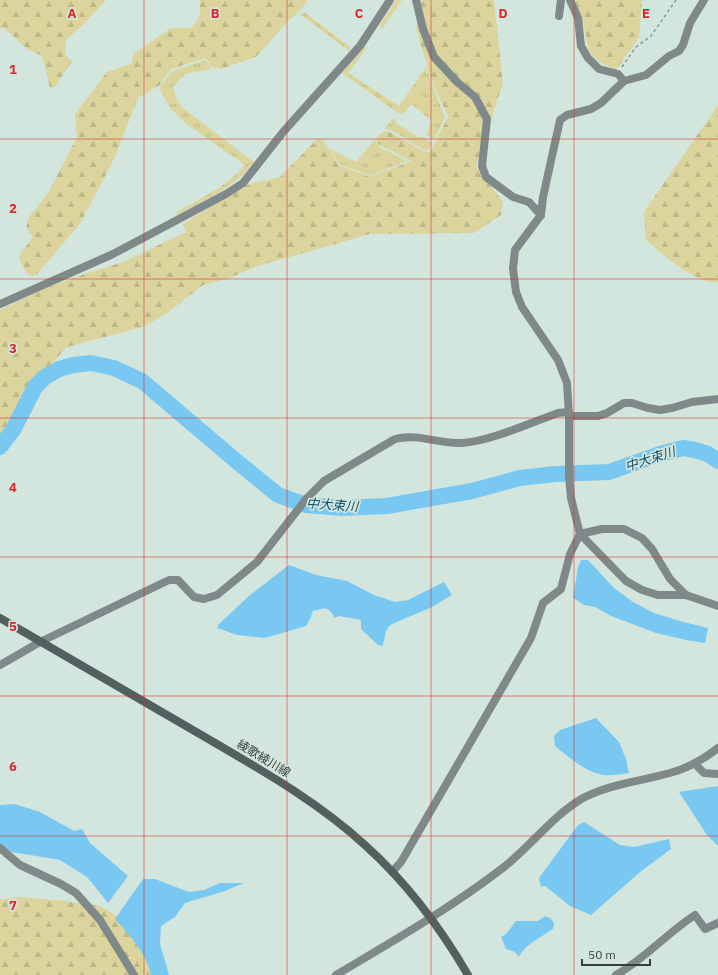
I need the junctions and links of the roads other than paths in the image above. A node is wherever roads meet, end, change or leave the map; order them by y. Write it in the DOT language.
graph roads {
  1 [pos="390,0"];
  2 [pos="416,0"];
  3 [pos="561,0"];
  4 [pos="570,0"];
  5 [pos="704,0"];
  6 [pos="558,16"];
  7 [pos="624,81"];
  8 [pos="541,215"];
  9 [pos="0,304"];
  10 [pos="718,398"];
  11 [pos="569,414"];
  12 [pos="580,534"];
  13 [pos="686,595"];
  14 [pos="718,606"];
  15 [pos="0,618"];
  16 [pos="40,642"];
  17 [pos="0,665"];
  18 [pos="718,748"];
  19 [pos="695,764"];
  20 [pos="718,774"];
  21 [pos="0,848"];
  22 [pos="392,872"];
  23 [pos="432,918"];
  24 [pos="718,923"];
  25 [pos="134,975"];
  26 [pos="336,975"];
  27 [pos="468,975"];
  28 [pos="616,975"];
  1 -- 9 [label="street"];
  2 -- 8 [label="street"];
  3 -- 6 [label="street"];
  4 -- 7 [label="street"];
  5 -- 7 [label="street"];
  7 -- 8 [label="street"];
  8 -- 11 [label="street"];
  10 -- 11 [label="street"];
  11 -- 12 [label="street"];
  11 -- 16 [label="street"];
  12 -- 13 [label="street"];
  12 -- 13 [label="street"];
  12 -- 22 [label="street"];
  13 -- 14 [label="street"];
  15 -- 16 [label="main road, 綾歌綾川線"];
  16 -- 17 [label="street"];
  16 -- 22 [label="main road, 綾歌綾川線"];
  18 -- 19 [label="street"];
  19 -- 20 [label="street"];
  19 -- 23 [label="street"];
  21 -- 25 [label="street"];
  22 -- 23 [label="main road, 綾歌綾川線"];
  23 -- 26 [label="street"];
  23 -- 27 [label="main road, 綾歌綾川線"];
  24 -- 28 [label="street"];
}
